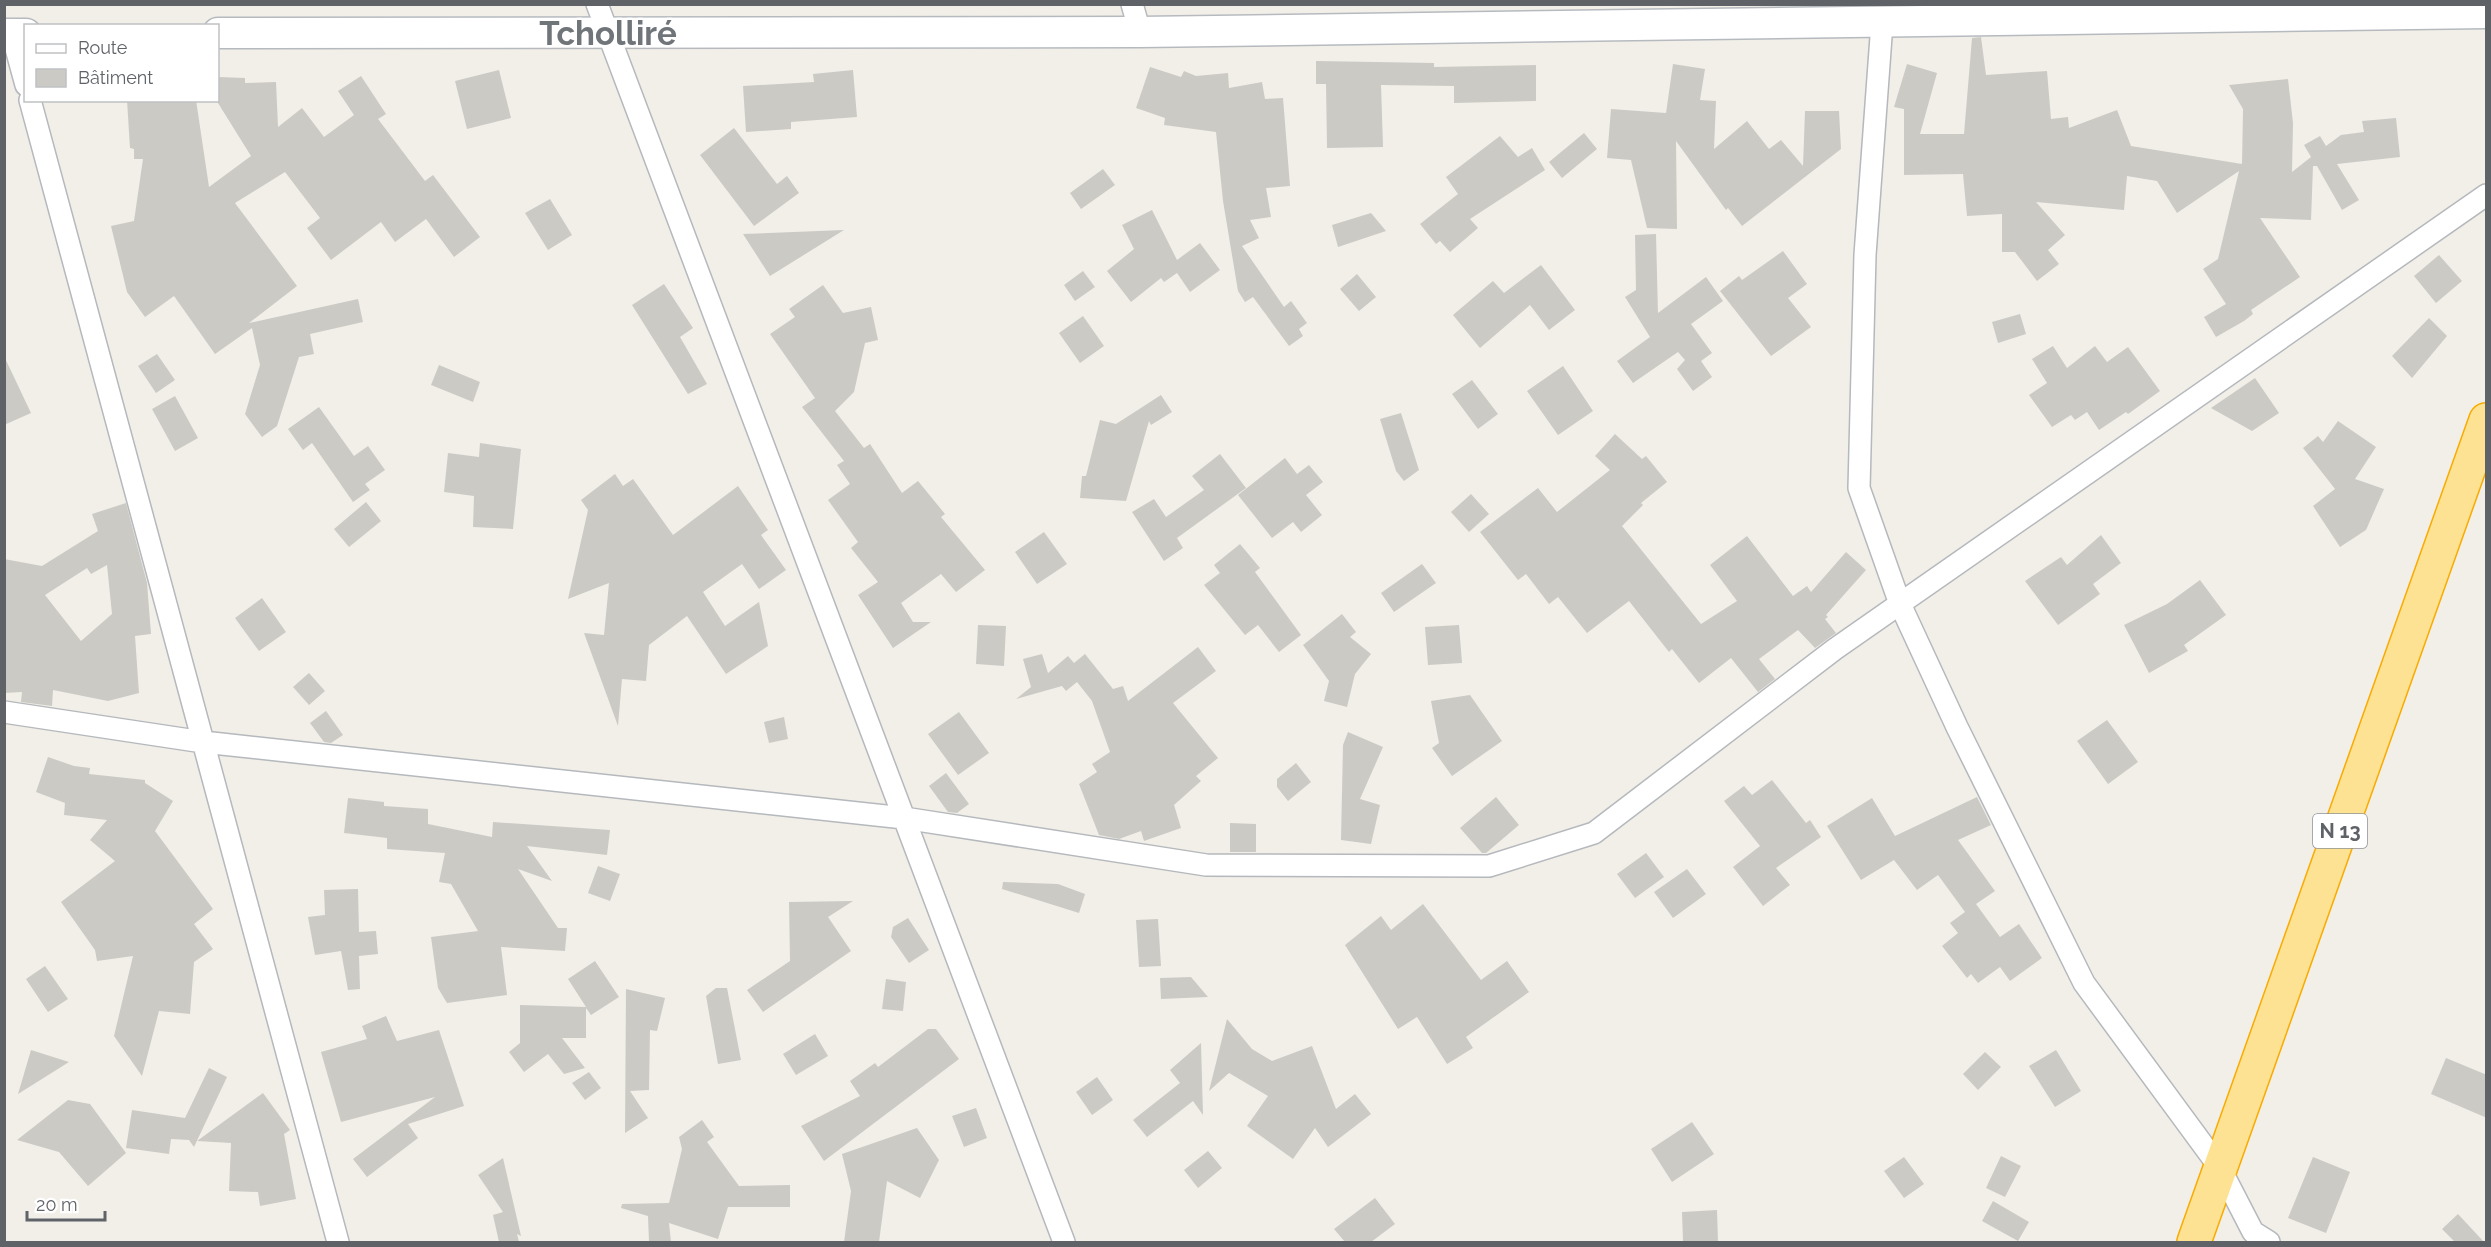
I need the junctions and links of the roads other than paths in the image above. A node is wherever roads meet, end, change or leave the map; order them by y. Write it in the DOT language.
graph roads {
  1 [pos="597,4"];
  2 [pos="2487,13"];
  3 [pos="1136,18"];
  4 [pos="1882,23"];
  5 [pos="219,33"];
  6 [pos="608,33"];
  7 [pos="14,34"];
  8 [pos="24,76"];
  9 [pos="31,102"];
  10 [pos="2487,195"];
  11 [pos="2487,420"];
  12 [pos="1900,603"];
  13 [pos="4,712"];
  14 [pos="203,742"];
  15 [pos="904,818"];
  16 [pos="2220,1168"];
  17 [pos="338,1242"];
  18 [pos="1064,1242"];
  19 [pos="2194,1242"];
  20 [pos="2269,1242"];
  1 -- 6 [label="street"];
  2 -- 4 [label="main road"];
  3 -- 4 [label="main road"];
  3 -- 6 [label="main road"];
  4 -- 12 [label="street"];
  5 -- 6 [label="main road"];
  6 -- 15 [label="street"];
  7 -- 8 [label="street"];
  9 -- 14 [label="street"];
  10 -- 12 [label="street"];
  11 -- 16 [label="highway, N 13"];
  12 -- 15 [label="street"];
  12 -- 16 [label="street"];
  13 -- 14 [label="street"];
  14 -- 15 [label="street"];
  14 -- 17 [label="street"];
  15 -- 18 [label="street"];
  16 -- 19 [label="highway, N 13"];
  16 -- 20 [label="street"];
}
